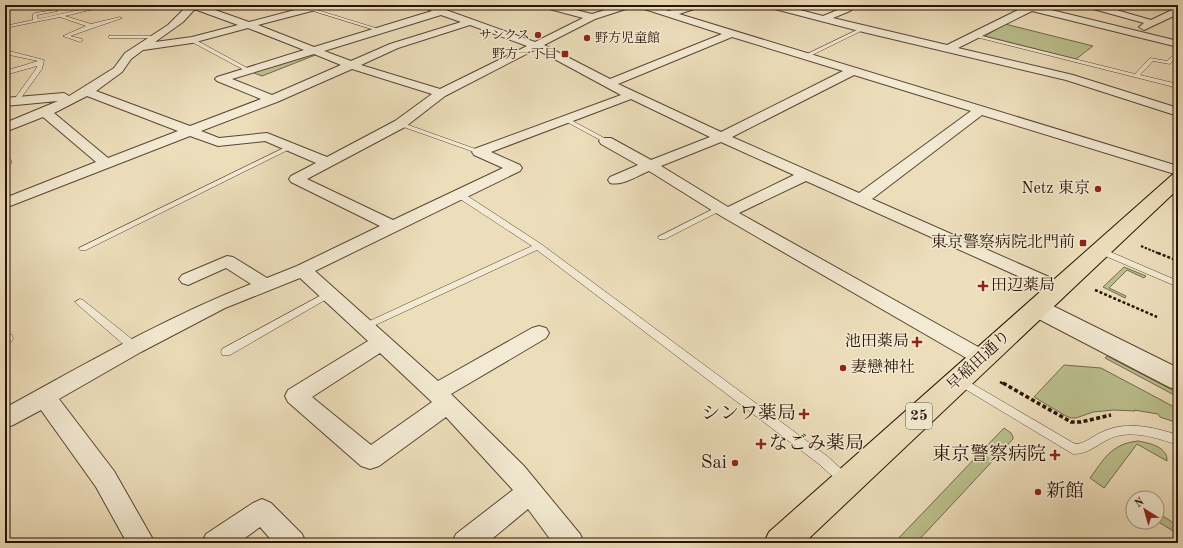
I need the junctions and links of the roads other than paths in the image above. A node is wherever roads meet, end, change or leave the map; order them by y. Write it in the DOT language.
graph roads {
  1 [pos="85,5"];
  2 [pos="108,5"];
  3 [pos="149,5"];
  4 [pos="174,5"];
  5 [pos="296,5"];
  6 [pos="324,5"];
  7 [pos="423,5"];
  8 [pos="545,5"];
  9 [pos="631,5"];
  10 [pos="639,5"];
  11 [pos="691,5"];
  12 [pos="770,5"];
  13 [pos="888,5"];
  14 [pos="907,5"];
  15 [pos="1020,5"];
  16 [pos="1089,5"];
  17 [pos="192,6"];
  18 [pos="1030,8"];
  19 [pos="312,9"];
  20 [pos="847,9"];
  21 [pos="1178,10"];
  22 [pos="440,12"];
  23 [pos="670,14"];
  24 [pos="61,15"];
  25 [pos="592,17"];
  26 [pos="120,18"];
  27 [pos="823,19"];
  28 [pos="36,21"];
  29 [pos="469,22"];
  30 [pos="1153,22"];
  31 [pos="91,26"];
  32 [pos="251,26"];
  33 [pos="5,27"];
  34 [pos="863,29"];
  35 [pos="380,30"];
  36 [pos="732,33"];
  37 [pos="1132,33"];
  38 [pos="974,35"];
  39 [pos="111,36"];
  40 [pos="156,37"];
  41 [pos="80,40"];
  42 [pos="192,40"];
  43 [pos="1178,44"];
  44 [pos="538,46"];
  45 [pos="140,48"];
  46 [pos="948,49"];
  47 [pos="313,50"];
  48 [pos="5,52"];
  49 [pos="1178,53"];
  50 [pos="806,56"];
  51 [pos="41,63"];
  52 [pos="351,65"];
  53 [pos="248,70"];
  54 [pos="854,71"];
  55 [pos="5,73"];
  56 [pos="1136,76"];
  57 [pos="610,83"];
  58 [pos="1178,86"];
  59 [pos="441,93"];
  60 [pos="81,94"];
  61 [pos="631,95"];
  62 [pos="273,98"];
  63 [pos="10,102"];
  64 [pos="980,110"];
  65 [pos="44,112"];
  66 [pos="1178,112"];
  67 [pos="567,120"];
  68 [pos="400,124"];
  69 [pos="5,128"];
  70 [pos="188,132"];
  71 [pos="721,137"];
  72 [pos="606,141"];
  73 [pos="290,147"];
  74 [pos="480,152"];
  75 [pos="326,162"];
  76 [pos="106,164"];
  77 [pos="650,166"];
  78 [pos="1178,170"];
  79 [pos="806,175"];
  80 [pos="1178,179"];
  81 [pos="615,180"];
  82 [pos="460,195"];
  83 [pos="860,200"];
  84 [pos="5,203"];
  85 [pos="724,211"];
  86 [pos="394,227"];
  87 [pos="662,237"];
  88 [pos="538,246"];
  89 [pos="83,248"];
  90 [pos="1099,250"];
  91 [pos="303,270"];
  92 [pos="188,279"];
  93 [pos="1178,284"];
  94 [pos="265,285"];
  95 [pos="1058,288"];
  96 [pos="329,294"];
  97 [pos="80,302"];
  98 [pos="1037,308"];
  99 [pos="366,326"];
  100 [pos="539,333"];
  101 [pos="382,342"];
  102 [pos="134,347"];
  103 [pos="226,352"];
  104 [pos="982,358"];
  105 [pos="958,380"];
  106 [pos="1178,380"];
  107 [pos="44,398"];
  108 [pos="442,398"];
  109 [pos="5,419"];
  110 [pos="1178,440"];
  111 [pos="848,482"];
  112 [pos="530,492"];
  113 [pos="140,543"];
  114 [pos="216,543"];
  115 [pos="292,543"];
  116 [pos="466,543"];
  117 [pos="570,543"];
  118 [pos="781,543"];
  1 -- 28 [label="lane"];
  2 -- 24 [label="lane"];
  3 -- 4 [label="street"];
  5 -- 19 [label="lane"];
  6 -- 19 [label="street"];
  7 -- 22 [label="street"];
  8 -- 25 [label="street"];
  9 -- 25 [label="street"];
  10 -- 23 [label="street"];
  11 -- 23 [label="street"];
  12 -- 27 [label="street"];
  13 -- 14 [label="lane"];
  15 -- 18 [label="street"];
  16 -- 30 [label="street"];
  17 -- 32 [label="street"];
  17 -- 40 [label="street"];
  18 -- 37 [label="street"];
  18 -- 38 [label="street"];
  19 -- 32 [label="street"];
  19 -- 35 [label="lane"];
  20 -- 27 [label="street"];
  21 -- 30 [label="street"];
  22 -- 29 [label="street"];
  22 -- 35 [label="street"];
  23 -- 36 [label="street"];
  24 -- 28 [label="lane"];
  24 -- 31 [label="lane"];
  25 -- 44 [label="street"];
  26 -- 31 [label="lane"];
  27 -- 34 [label="street"];
  28 -- 33 [label="lane"];
  29 -- 44 [label="street"];
  29 -- 52 [label="street"];
  30 -- 37 [label="street"];
  31 -- 41 [label="lane"];
  32 -- 42 [label="street"];
  32 -- 47 [label="street"];
  34 -- 46 [label="street"];
  34 -- 50 [label="lane"];
  35 -- 47 [label="street"];
  36 -- 50 [label="street"];
  36 -- 57 [label="street"];
  37 -- 43 [label="street"];
  38 -- 46 [label="street"];
  38 -- 56 [label="lane"];
  39 -- 40 [label="lane"];
  40 -- 45 [label="street"];
  42 -- 45 [label="street"];
  42 -- 53 [label="lane"];
  44 -- 57 [label="street"];
  44 -- 59 [label="street"];
  45 -- 60 [label="street"];
  46 -- 66 [label="street"];
  47 -- 52 [label="street"];
  47 -- 53 [label="street"];
  48 -- 51 [label="lane"];
  49 -- 56 [label="lane"];
  50 -- 54 [label="street"];
  51 -- 55 [label="lane"];
  51 -- 63 [label="lane"];
  52 -- 59 [label="street"];
  52 -- 62 [label="street"];
  53 -- 62 [label="street"];
  54 -- 64 [label="street"];
  54 -- 71 [label="street"];
  56 -- 58 [label="lane"];
  57 -- 61 [label="street"];
  59 -- 68 [label="street"];
  60 -- 63 [label="street"];
  60 -- 65 [label="street"];
  60 -- 70 [label="street"];
  61 -- 67 [label="street"];
  61 -- 71 [label="street"];
  62 -- 70 [label="street"];
  64 -- 78 [label="street"];
  64 -- 83 [label="street"];
  65 -- 69 [label="street"];
  65 -- 76 [label="street"];
  67 -- 72 [label="lane"];
  67 -- 74 [label="street"];
  68 -- 74 [label="lane"];
  68 -- 75 [label="street"];
  70 -- 73 [label="street"];
  70 -- 76 [label="street"];
  71 -- 77 [label="street"];
  71 -- 79 [label="street"];
  72 -- 77 [label="street"];
  73 -- 75 [label="street"];
  73 -- 89 [label="lane"];
  74 -- 82 [label="street"];
  75 -- 86 [label="street"];
  76 -- 84 [label="street"];
  77 -- 81 [label="street"];
  77 -- 85 [label="street"];
  79 -- 83 [label="street"];
  79 -- 85 [label="street"];
  80 -- 90 [label="main road, 早稲田通り / 25"];
  82 -- 86 [label="street"];
  82 -- 88 [label="lane"];
  83 -- 95 [label="street"];
  85 -- 87 [label="lane"];
  85 -- 104 [label="street"];
  86 -- 91 [label="street"];
  88 -- 99 [label="lane"];
  88 -- 111 [label="lane"];
  90 -- 93 [label="lane"];
  90 -- 95 [label="main road, 早稲田通り / 25"];
  91 -- 94 [label="street"];
  91 -- 96 [label="street"];
  92 -- 94 [label="street"];
  94 -- 102 [label="street"];
  95 -- 98 [label="main road, 早稲田通り / 25"];
  96 -- 99 [label="street"];
  96 -- 103 [label="lane"];
  97 -- 102 [label="lane"];
  98 -- 104 [label="main road, 早稲田通り / 25"];
  98 -- 106 [label="street"];
  99 -- 101 [label="street"];
  100 -- 108 [label="street"];
  101 -- 108 [label="street"];
  101 -- 108 [label="street"];
  102 -- 107 [label="street"];
  104 -- 105 [label="main road, 早稲田通り / 25"];
  105 -- 110 [label="lane"];
  105 -- 111 [label="main road, 早稲田通り / 25"];
  107 -- 109 [label="street"];
  107 -- 113 [label="street"];
  108 -- 112 [label="street"];
  111 -- 118 [label="main road, 早稲田通り / 25"];
  112 -- 116 [label="street"];
  112 -- 117 [label="street"];
  114 -- 115 [label="street"];
}
